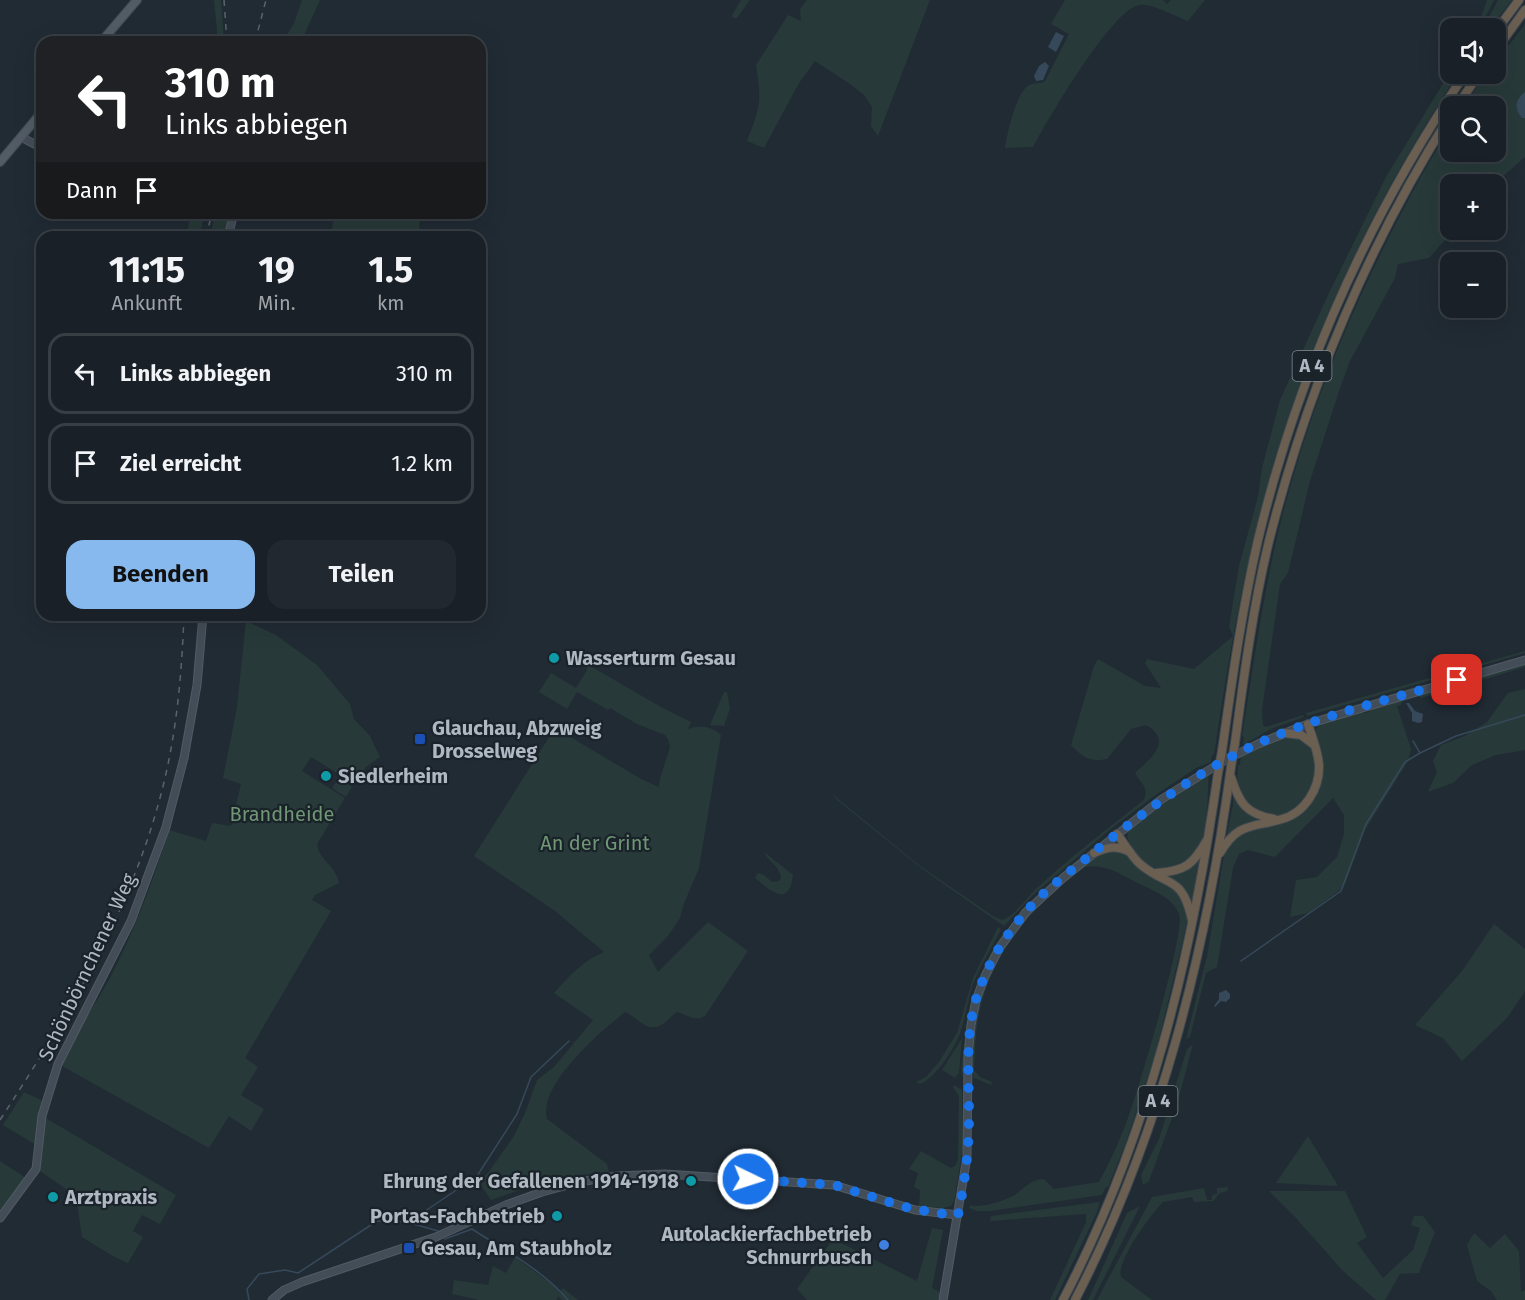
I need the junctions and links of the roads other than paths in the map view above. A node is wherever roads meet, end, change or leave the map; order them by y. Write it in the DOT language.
graph roads {
  1 [pos="137,0"];
  2 [pos="1519,0"];
  3 [pos="1525,10"];
  4 [pos="1506,18"];
  5 [pos="106,36"];
  6 [pos="1506,36"];
  7 [pos="1459,84"];
  8 [pos="36,119"];
  9 [pos="1440,133"];
  10 [pos="21,137"];
  11 [pos="36,145"];
  12 [pos="0,162"];
  13 [pos="202,621"];
  14 [pos="1525,660"];
  15 [pos="1308,724"];
  16 [pos="1284,733"];
  17 [pos="1315,746"];
  18 [pos="1230,771"];
  19 [pos="1280,820"];
  20 [pos="1117,834"];
  21 [pos="1209,837"];
  22 [pos="1130,852"];
  23 [pos="1094,853"];
  24 [pos="1217,859"];
  25 [pos="1155,873"];
  26 [pos="1193,923"];
  27 [pos="958,1215"];
  28 [pos="0,1218"];
  29 [pos="272,1300"];
  30 [pos="943,1300"];
  31 [pos="1062,1300"];
  32 [pos="1075,1300"];
  1 -- 5 [label="main road"];
  2 -- 4 [label="highway"];
  3 -- 6 [label="highway"];
  7 -- 21 [label="highway, A 4, bridge"];
  8 -- 10 [label="main road"];
  9 -- 18 [label="highway, A 4, bridge"];
  10 -- 11 [label="street"];
  10 -- 12 [label="main road"];
  13 -- 28 [label="street, Schönbörnchener Weg"];
  14 -- 15 [label="street"];
  15 -- 16 [label="street"];
  15 -- 17 [label="highway"];
  16 -- 17 [label="highway"];
  16 -- 20 [label="street"];
  17 -- 19 [label="highway"];
  18 -- 19 [label="highway"];
  18 -- 24 [label="highway, A 4"];
  19 -- 24 [label="highway"];
  20 -- 22 [label="highway"];
  20 -- 23 [label="street"];
  21 -- 25 [label="highway"];
  21 -- 26 [label="highway, A 4"];
  22 -- 23 [label="highway"];
  22 -- 25 [label="highway"];
  23 -- 27 [label="street"];
  24 -- 32 [label="highway, A 4"];
  25 -- 26 [label="highway"];
  26 -- 31 [label="highway, A 4"];
  27 -- 29 [label="street"];
  27 -- 30 [label="street"];
}
